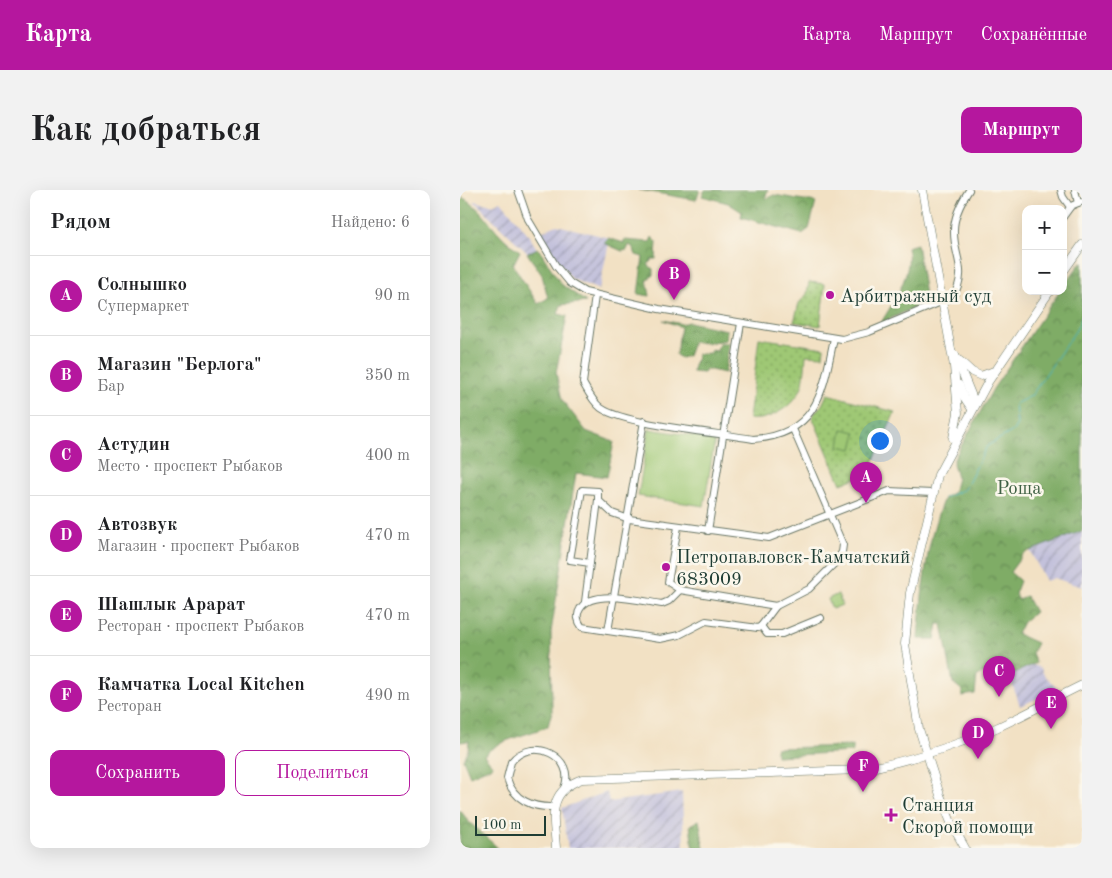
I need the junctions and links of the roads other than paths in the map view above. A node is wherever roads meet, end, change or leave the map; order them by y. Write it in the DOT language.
graph roads {
  1 [pos="518,190"];
  2 [pos="922,190"];
  3 [pos="969,190"];
  4 [pos="1061,190"];
  5 [pos="1075,190"];
  6 [pos="1080,202"];
  7 [pos="1070,207"];
  8 [pos="1067,211"];
  9 [pos="1082,245"];
  10 [pos="1067,266"];
  11 [pos="1047,295"];
  12 [pos="595,296"];
  13 [pos="941,302"];
  14 [pos="741,323"];
  15 [pos="834,338"];
  16 [pos="955,362"];
  17 [pos="998,368"];
  18 [pos="974,407"];
  19 [pos="644,421"];
  20 [pos="793,429"];
  21 [pos="722,434"];
  22 [pos="951,448"];
  23 [pos="932,493"];
  24 [pos="598,500"];
  25 [pos="830,514"];
  26 [pos="629,518"];
  27 [pos="678,527"];
  28 [pos="708,531"];
  29 [pos="590,563"];
  30 [pos="680,590"];
  31 [pos="613,597"];
  32 [pos="585,602"];
  33 [pos="776,606"];
  34 [pos="821,618"];
  35 [pos="761,626"];
  36 [pos="608,631"];
  37 [pos="1082,685"];
  38 [pos="926,754"];
  39 [pos="564,788"];
  40 [pos="554,808"];
  41 [pos="556,848"];
  42 [pos="965,848"];
  1 -- 12 [label="street"];
  2 -- 13 [label="main road"];
  3 -- 13 [label="street"];
  4 -- 7 [label="street"];
  5 -- 6 [label="street"];
  6 -- 7 [label="street"];
  7 -- 8 [label="street"];
  9 -- 10 [label="main road"];
  11 -- 17 [label="main road"];
  12 -- 14 [label="street"];
  12 -- 19 [label="street"];
  13 -- 15 [label="street"];
  13 -- 16 [label="main road"];
  14 -- 15 [label="street"];
  14 -- 21 [label="street"];
  15 -- 20 [label="street"];
  16 -- 17 [label="main road"];
  16 -- 18 [label="main road"];
  16 -- 22 [label="main road"];
  17 -- 18 [label="main road"];
  18 -- 22 [label="main road"];
  19 -- 21 [label="street"];
  19 -- 26 [label="street"];
  20 -- 21 [label="street"];
  20 -- 25 [label="street"];
  21 -- 28 [label="street"];
  22 -- 23 [label="main road"];
  23 -- 25 [label="street"];
  23 -- 38 [label="main road"];
  24 -- 26 [label="street"];
  24 -- 29 [label="street"];
  24 -- 29 [label="street"];
  25 -- 28 [label="street"];
  25 -- 33 [label="street"];
  26 -- 27 [label="street"];
  26 -- 31 [label="street"];
  27 -- 28 [label="street"];
  27 -- 30 [label="street"];
  29 -- 32 [label="street"];
  30 -- 31 [label="street"];
  30 -- 33 [label="street"];
  31 -- 32 [label="street"];
  31 -- 36 [label="street"];
  32 -- 36 [label="street"];
  33 -- 35 [label="street"];
  34 -- 35 [label="street"];
  35 -- 36 [label="street"];
  37 -- 38 [label="main road"];
  38 -- 39 [label="main road"];
  38 -- 42 [label="main road"];
  39 -- 40 [label="main road"];
  39 -- 40 [label="street"];
  40 -- 41 [label="main road"];
}
